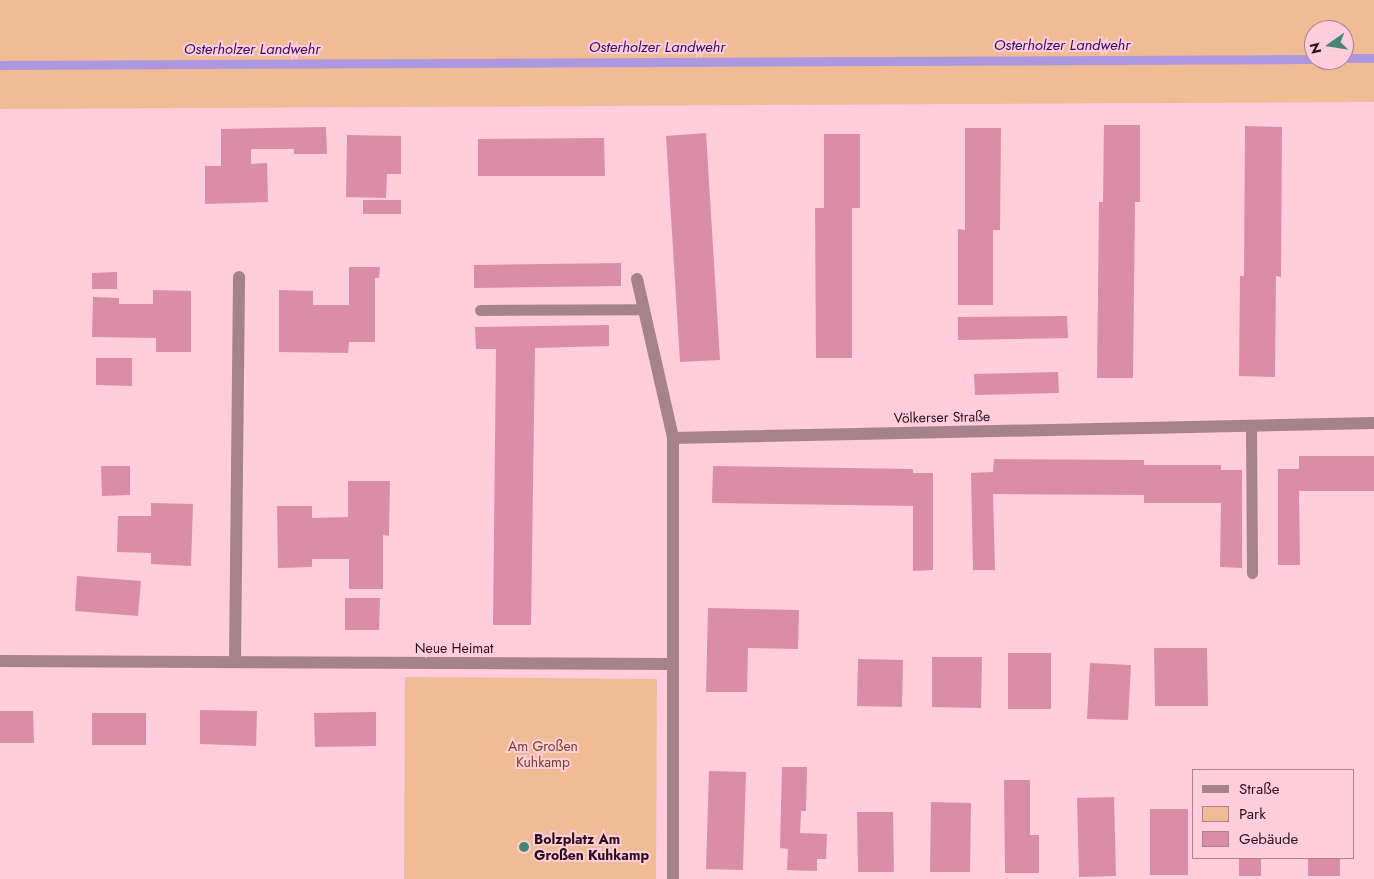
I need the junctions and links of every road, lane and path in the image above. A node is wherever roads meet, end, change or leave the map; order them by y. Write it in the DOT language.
graph roads {
  1 [pos="239,277"];
  2 [pos="637,280"];
  3 [pos="644,309"];
  4 [pos="480,310"];
  5 [pos="1374,423"];
  6 [pos="1251,426"];
  7 [pos="673,438"];
  8 [pos="1252,573"];
  9 [pos="0,661"];
  10 [pos="235,662"];
  11 [pos="673,664"];
  12 [pos="673,879"];
  1 -- 10 [label="street"];
  2 -- 3 [label="street"];
  3 -- 4 [label="lane"];
  3 -- 7 [label="street"];
  5 -- 6 [label="street, Völkerser Straße"];
  6 -- 7 [label="street, Völkerser Straße"];
  6 -- 8 [label="lane"];
  7 -- 11 [label="street"];
  9 -- 10 [label="street, Neue Heimat"];
  10 -- 11 [label="street, Neue Heimat"];
  11 -- 12 [label="street"];
}
